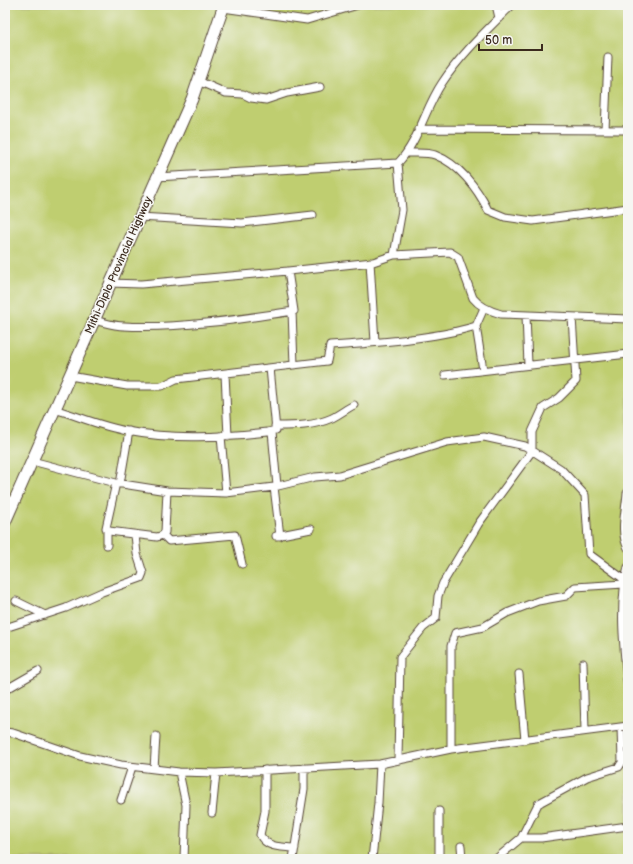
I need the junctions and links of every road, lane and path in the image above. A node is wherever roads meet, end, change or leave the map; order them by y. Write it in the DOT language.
graph roads {
  1 [pos="358,5"];
  2 [pos="496,5"];
  3 [pos="512,5"];
  4 [pos="224,7"];
  5 [pos="499,18"];
  6 [pos="608,57"];
  7 [pos="198,81"];
  8 [pos="320,88"];
  9 [pos="418,129"];
  10 [pos="605,130"];
  11 [pos="628,130"];
  12 [pos="408,153"];
  13 [pos="398,163"];
  14 [pos="156,177"];
  15 [pos="628,208"];
  16 [pos="313,215"];
  17 [pos="139,217"];
  18 [pos="394,255"];
  19 [pos="370,262"];
  20 [pos="288,271"];
  21 [pos="109,283"];
  22 [pos="484,308"];
  23 [pos="292,311"];
  24 [pos="526,315"];
  25 [pos="572,318"];
  26 [pos="628,319"];
  27 [pos="94,320"];
  28 [pos="476,326"];
  29 [pos="375,342"];
  30 [pos="628,354"];
  31 [pos="575,361"];
  32 [pos="294,365"];
  33 [pos="528,365"];
  34 [pos="270,368"];
  35 [pos="483,370"];
  36 [pos="225,374"];
  37 [pos="445,375"];
  38 [pos="70,376"];
  39 [pos="354,405"];
  40 [pos="54,409"];
  41 [pos="274,429"];
  42 [pos="129,431"];
  43 [pos="225,436"];
  44 [pos="532,451"];
  45 [pos="32,461"];
  46 [pos="118,483"];
  47 [pos="275,487"];
  48 [pos="167,491"];
  49 [pos="226,493"];
  50 [pos="627,493"];
  51 [pos="5,522"];
  52 [pos="310,529"];
  53 [pos="107,530"];
  54 [pos="135,535"];
  55 [pos="162,535"];
  56 [pos="107,545"];
  57 [pos="628,548"];
  58 [pos="242,564"];
  59 [pos="628,567"];
  60 [pos="624,582"];
  61 [pos="16,601"];
  62 [pos="45,615"];
  63 [pos="5,628"];
  64 [pos="583,663"];
  65 [pos="38,671"];
  66 [pos="519,674"];
  67 [pos="5,690"];
  68 [pos="628,690"];
  69 [pos="624,727"];
  70 [pos="585,731"];
  71 [pos="5,732"];
  72 [pos="156,736"];
  73 [pos="525,740"];
  74 [pos="451,749"];
  75 [pos="398,760"];
  76 [pos="380,764"];
  77 [pos="132,767"];
  78 [pos="304,768"];
  79 [pos="154,769"];
  80 [pos="265,770"];
  81 [pos="179,772"];
  82 [pos="216,773"];
  83 [pos="121,800"];
  84 [pos="439,812"];
  85 [pos="212,813"];
  86 [pos="628,826"];
  87 [pos="521,838"];
  88 [pos="461,846"];
  89 [pos="294,848"];
  90 [pos="184,859"];
  91 [pos="293,859"];
  92 [pos="372,859"];
  93 [pos="439,859"];
  94 [pos="462,859"];
  95 [pos="496,859"];
  1 -- 4 [label="street"];
  2 -- 5 [label="street"];
  3 -- 5 [label="street"];
  4 -- 7 [label="main road, Mithi-Diplo Provincial Highway"];
  5 -- 9 [label="street"];
  6 -- 10 [label="street"];
  7 -- 8 [label="street"];
  7 -- 14 [label="main road, Mithi-Diplo Provincial Highway"];
  9 -- 10 [label="street"];
  9 -- 12 [label="street"];
  10 -- 11 [label="street"];
  12 -- 13 [label="street"];
  12 -- 15 [label="street"];
  13 -- 14 [label="street"];
  13 -- 18 [label="street"];
  14 -- 17 [label="main road, Mithi-Diplo Provincial Highway"];
  16 -- 17 [label="street"];
  17 -- 21 [label="main road, Mithi-Diplo Provincial Highway"];
  18 -- 19 [label="street"];
  18 -- 22 [label="street"];
  19 -- 20 [label="street"];
  19 -- 29 [label="street"];
  20 -- 21 [label="street"];
  20 -- 23 [label="street"];
  21 -- 27 [label="main road, Mithi-Diplo Provincial Highway"];
  22 -- 24 [label="street"];
  22 -- 28 [label="street"];
  23 -- 27 [label="street"];
  23 -- 32 [label="street"];
  24 -- 25 [label="street"];
  24 -- 33 [label="street"];
  25 -- 26 [label="street"];
  25 -- 31 [label="street"];
  27 -- 38 [label="main road, Mithi-Diplo Provincial Highway"];
  28 -- 29 [label="street"];
  28 -- 35 [label="street"];
  29 -- 32 [label="street"];
  30 -- 31 [label="street"];
  31 -- 33 [label="street"];
  31 -- 44 [label="street"];
  32 -- 34 [label="street"];
  33 -- 35 [label="street"];
  34 -- 36 [label="street"];
  34 -- 41 [label="street"];
  35 -- 37 [label="street"];
  36 -- 38 [label="street"];
  36 -- 43 [label="street"];
  38 -- 40 [label="main road, Mithi-Diplo Provincial Highway"];
  39 -- 41 [label="street"];
  40 -- 42 [label="street"];
  40 -- 45 [label="main road, Mithi-Diplo Provincial Highway"];
  41 -- 43 [label="street"];
  41 -- 47 [label="street"];
  42 -- 43 [label="street"];
  42 -- 46 [label="street"];
  43 -- 49 [label="street"];
  44 -- 47 [label="street"];
  44 -- 60 [label="street"];
  44 -- 75 [label="street"];
  45 -- 46 [label="street"];
  45 -- 51 [label="main road, Mithi-Diplo Provincial Highway"];
  46 -- 48 [label="street"];
  46 -- 53 [label="street"];
  47 -- 49 [label="street"];
  47 -- 52 [label="street"];
  48 -- 49 [label="street"];
  48 -- 55 [label="street"];
  50 -- 57 [label="street"];
  53 -- 54 [label="street"];
  53 -- 56 [label="street"];
  54 -- 55 [label="street"];
  54 -- 62 [label="street"];
  55 -- 58 [label="street"];
  59 -- 60 [label="street"];
  60 -- 68 [label="street"];
  60 -- 74 [label="street"];
  61 -- 62 [label="street"];
  62 -- 63 [label="street"];
  64 -- 70 [label="street"];
  65 -- 67 [label="street"];
  66 -- 73 [label="street"];
  69 -- 70 [label="street"];
  69 -- 87 [label="street"];
  70 -- 73 [label="street"];
  71 -- 77 [label="street"];
  72 -- 79 [label="street"];
  73 -- 74 [label="street"];
  74 -- 75 [label="street"];
  75 -- 76 [label="street"];
  76 -- 78 [label="street"];
  76 -- 92 [label="street"];
  77 -- 79 [label="street"];
  77 -- 83 [label="street"];
  78 -- 80 [label="street"];
  78 -- 89 [label="street"];
  79 -- 81 [label="street"];
  80 -- 82 [label="street"];
  80 -- 89 [label="street"];
  81 -- 82 [label="street"];
  81 -- 90 [label="street"];
  82 -- 85 [label="street"];
  84 -- 93 [label="street"];
  86 -- 87 [label="street"];
  87 -- 95 [label="street"];
  88 -- 94 [label="street"];
  89 -- 91 [label="street"];
}
